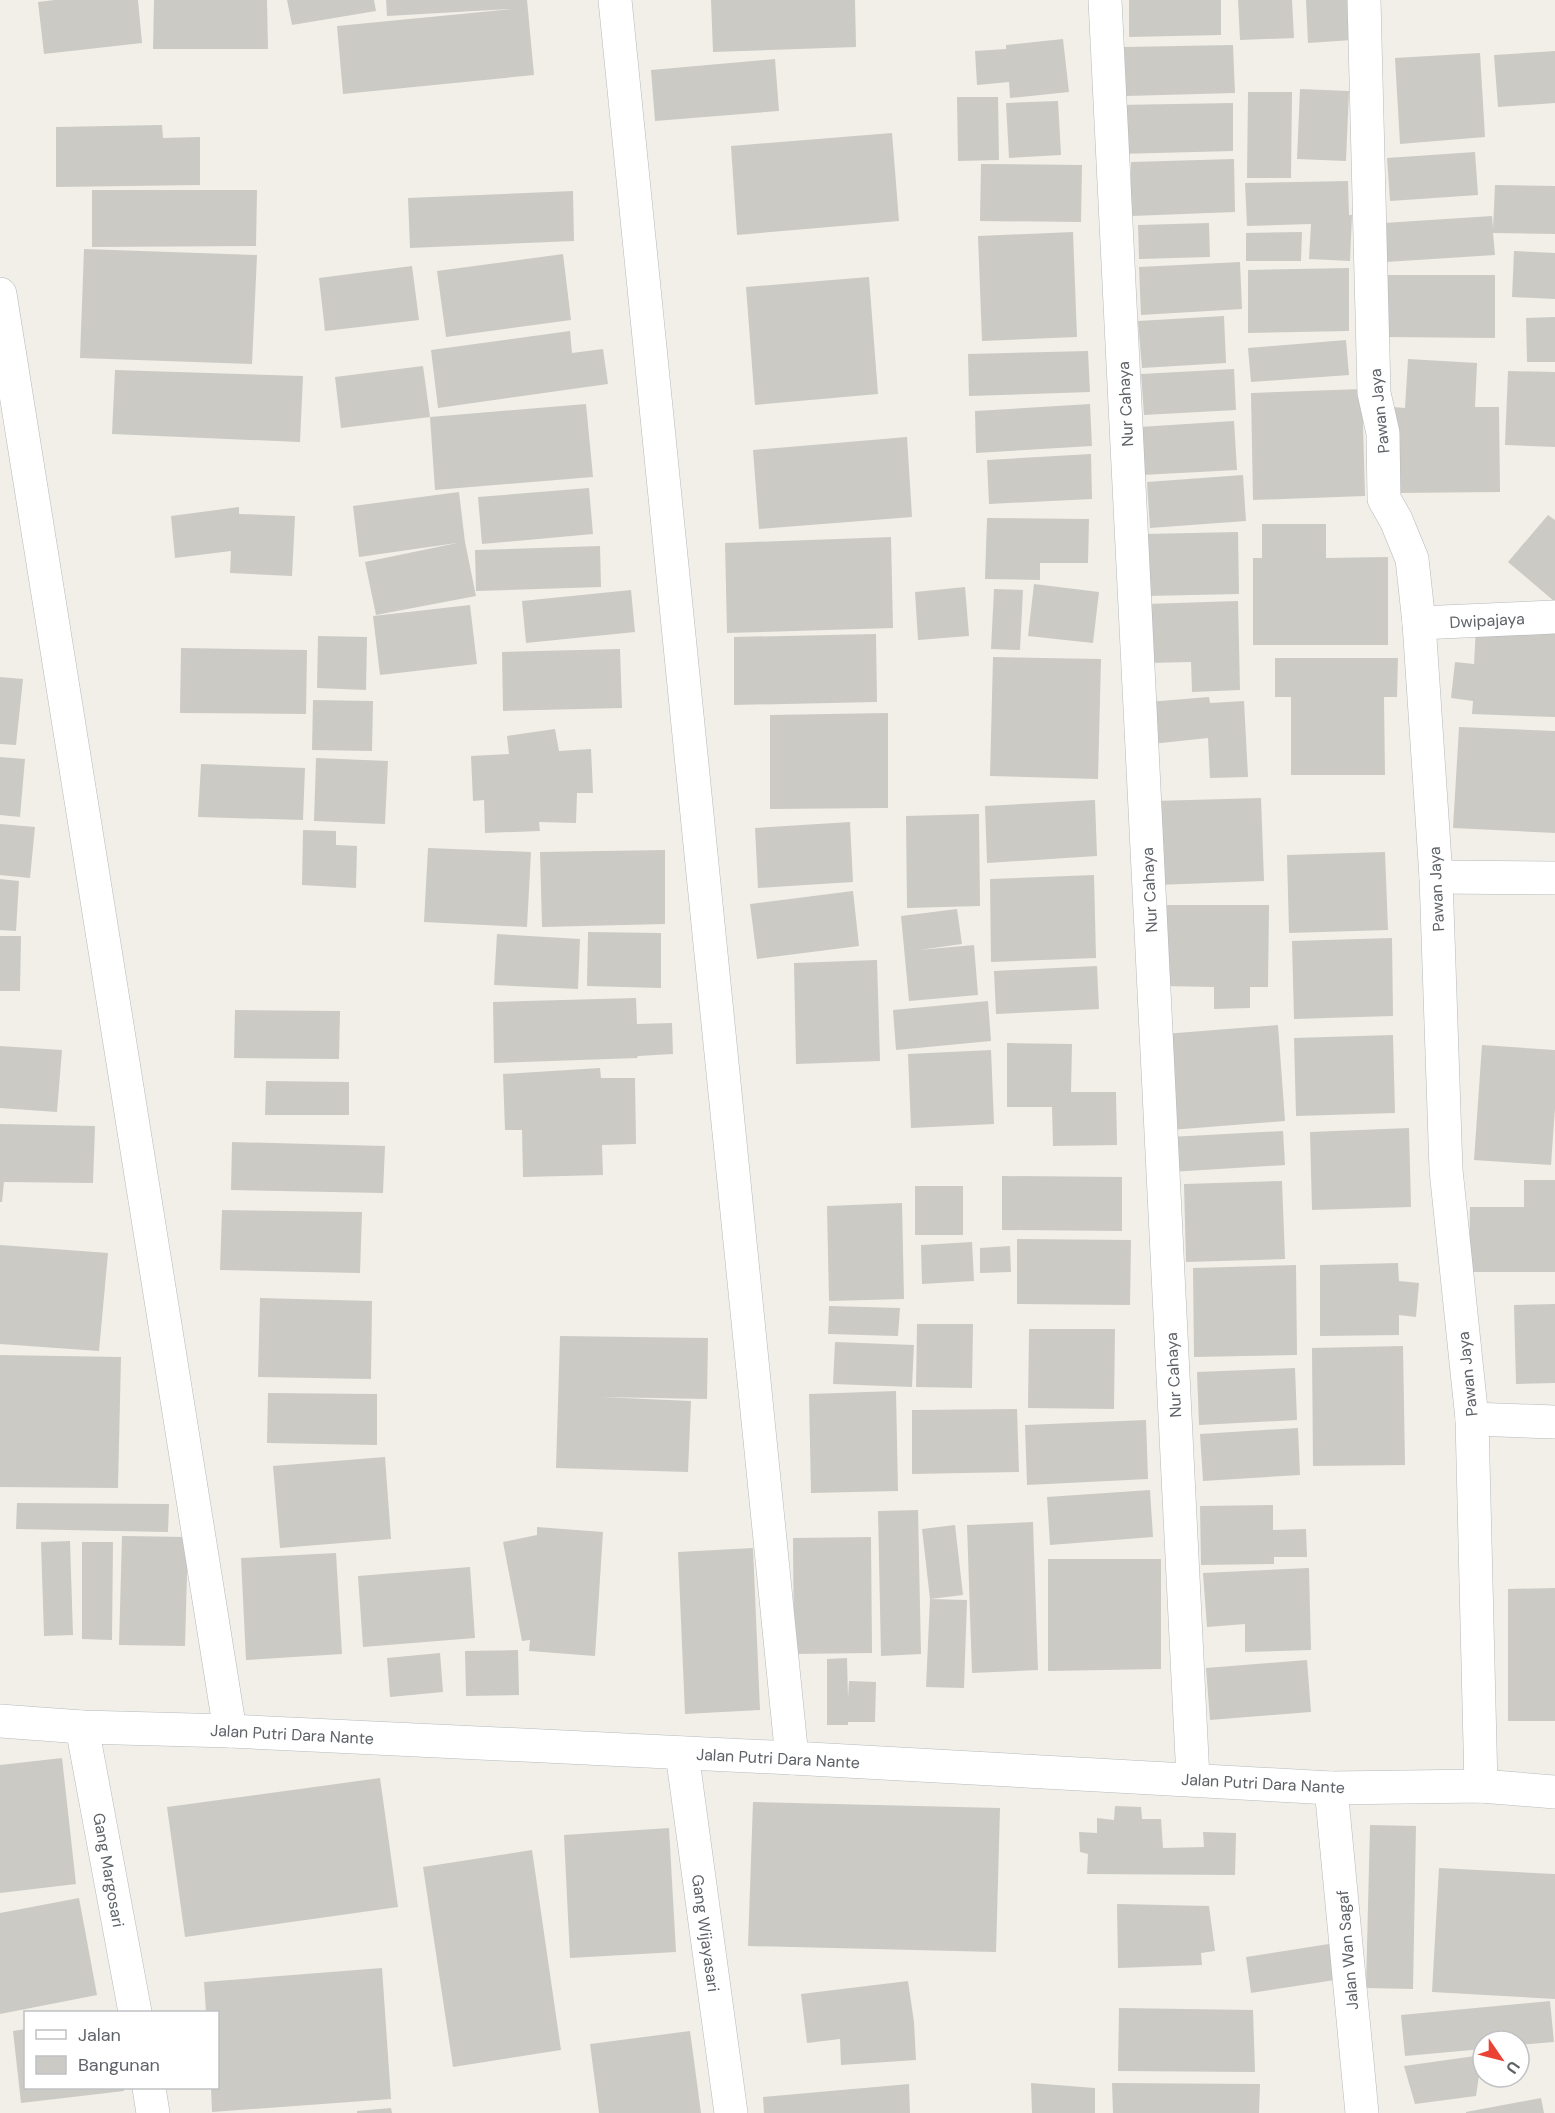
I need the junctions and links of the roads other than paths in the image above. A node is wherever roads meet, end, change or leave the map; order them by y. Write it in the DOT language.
graph roads {
  1 [pos="615,0"];
  2 [pos="1105,0"];
  3 [pos="1364,0"];
  4 [pos="0,294"];
  5 [pos="1555,617"];
  6 [pos="1419,623"];
  7 [pos="1436,877"];
  8 [pos="1555,878"];
  9 [pos="1472,1419"];
  10 [pos="1555,1422"];
  11 [pos="0,1721"];
  12 [pos="82,1727"];
  13 [pos="230,1731"];
  14 [pos="682,1754"];
  15 [pos="792,1758"];
  16 [pos="1193,1779"];
  17 [pos="1481,1785"];
  18 [pos="1331,1788"];
  19 [pos="1555,1792"];
  20 [pos="135,2011"];
  21 [pos="149,2089"];
  22 [pos="153,2113"];
  23 [pos="731,2113"];
  24 [pos="1362,2113"];
  1 -- 15 [label="street"];
  2 -- 16 [label="street, Nur Cahaya"];
  3 -- 6 [label="street, Pawan Jaya"];
  4 -- 13 [label="street"];
  5 -- 6 [label="street, Dwipajaya"];
  6 -- 7 [label="street, Pawan Jaya"];
  7 -- 8 [label="street"];
  7 -- 9 [label="street, Pawan Jaya"];
  9 -- 10 [label="street"];
  9 -- 17 [label="street, Pawan Jaya"];
  11 -- 12 [label="street, Jalan Putri Dara Nante"];
  12 -- 13 [label="street, Jalan Putri Dara Nante"];
  12 -- 20 [label="street, Gang Margosari"];
  13 -- 14 [label="street, Jalan Putri Dara Nante"];
  14 -- 15 [label="street, Jalan Putri Dara Nante"];
  14 -- 23 [label="street, Gang Wijayasari"];
  15 -- 16 [label="street, Jalan Putri Dara Nante"];
  16 -- 18 [label="street, Jalan Putri Dara Nante"];
  17 -- 18 [label="street, Jalan Putri Dara Nante"];
  17 -- 19 [label="street, Jalan Putri Dara Nante"];
  18 -- 24 [label="street, Jalan Wan Sagaf"];
  21 -- 22 [label="street"];
}
